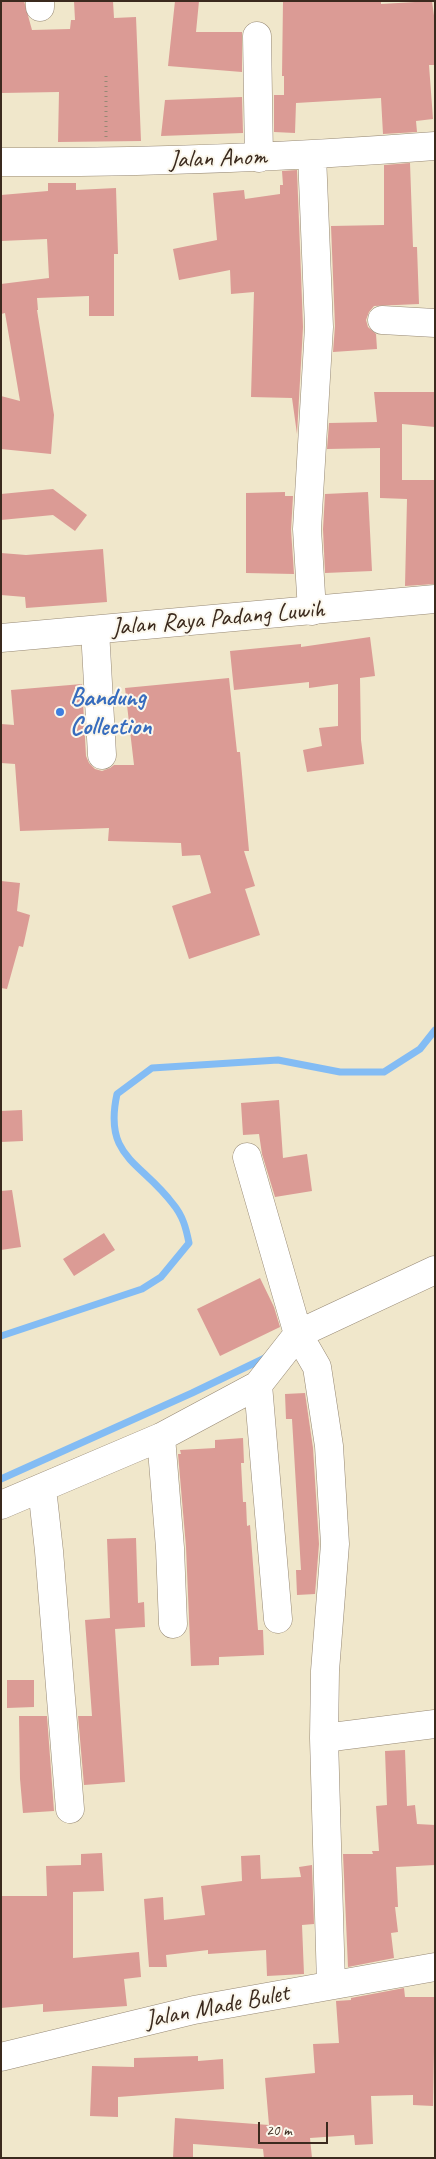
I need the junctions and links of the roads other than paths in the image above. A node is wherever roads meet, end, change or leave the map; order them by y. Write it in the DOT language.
graph roads {
  1 [pos="257,36"];
  2 [pos="435,146"];
  3 [pos="312,155"];
  4 [pos="259,158"];
  5 [pos="1,162"];
  6 [pos="382,320"];
  7 [pos="435,323"];
  8 [pos="435,599"];
  9 [pos="312,611"];
  10 [pos="95,630"];
  11 [pos="1,638"];
  12 [pos="102,755"];
  13 [pos="247,1157"];
  14 [pos="435,1270"];
  15 [pos="298,1334"];
  16 [pos="258,1385"];
  17 [pos="161,1437"];
  18 [pos="42,1488"];
  19 [pos="1,1505"];
  20 [pos="278,1619"];
  21 [pos="173,1624"];
  22 [pos="435,1724"];
  23 [pos="324,1738"];
  24 [pos="70,1809"];
  25 [pos="435,1967"];
  26 [pos="331,1985"];
  27 [pos="1,2057"];
  1 -- 4 [label="street"];
  2 -- 3 [label="street, Jalan Anom"];
  3 -- 4 [label="street, Jalan Anom"];
  3 -- 9 [label="street"];
  4 -- 5 [label="street, Jalan Anom"];
  6 -- 7 [label="street"];
  8 -- 9 [label="street, Jalan Raya Padang Luwih"];
  9 -- 10 [label="street, Jalan Raya Padang Luwih"];
  10 -- 11 [label="street, Jalan Raya Padang Luwih"];
  10 -- 12 [label="street"];
  13 -- 15 [label="street"];
  14 -- 15 [label="street"];
  15 -- 16 [label="street"];
  15 -- 23 [label="street"];
  16 -- 17 [label="street"];
  16 -- 20 [label="street"];
  17 -- 18 [label="street"];
  17 -- 21 [label="street"];
  18 -- 19 [label="street"];
  18 -- 24 [label="street"];
  22 -- 23 [label="street"];
  23 -- 26 [label="street"];
  25 -- 26 [label="street, Jalan Made Bulet"];
  26 -- 27 [label="street, Jalan Made Bulet"];
}
